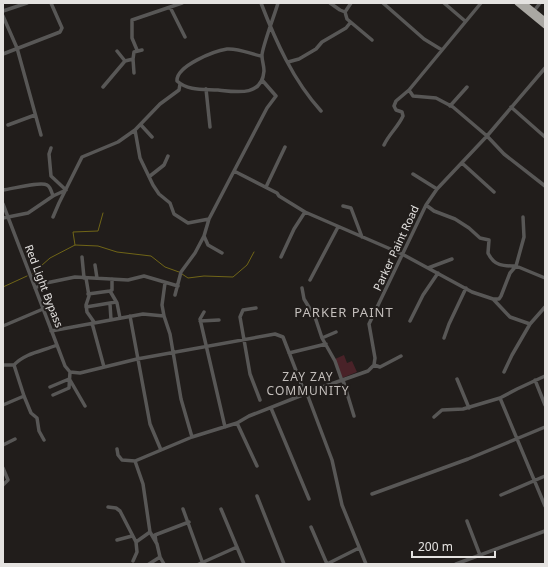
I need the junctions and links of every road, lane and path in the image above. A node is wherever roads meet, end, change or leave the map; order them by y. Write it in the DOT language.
graph roads {
  1 [pos="27,3"];
  2 [pos="51,3"];
  3 [pos="182,3"];
  4 [pos="261,3"];
  5 [pos="278,3"];
  6 [pos="330,3"];
  7 [pos="351,3"];
  8 [pos="383,3"];
  9 [pos="444,3"];
  10 [pos="481,3"];
  11 [pos="517,3"];
  12 [pos="524,3"];
  13 [pos="540,3"];
  14 [pos="170,7"];
  15 [pos="3,11"];
  16 [pos="534,11"];
  17 [pos="345,12"];
  18 [pos="3,16"];
  19 [pos="545,20"];
  20 [pos="465,21"];
  21 [pos="350,23"];
  22 [pos="545,26"];
  23 [pos="270,27"];
  24 [pos="185,37"];
  25 [pos="372,40"];
  26 [pos="17,48"];
  27 [pos="117,50"];
  28 [pos="137,50"];
  29 [pos="142,50"];
  30 [pos="442,50"];
  31 [pos="3,54"];
  32 [pos="262,56"];
  33 [pos="133,59"];
  34 [pos="125,61"];
  35 [pos="288,62"];
  36 [pos="545,68"];
  37 [pos="134,73"];
  38 [pos="262,80"];
  39 [pos="180,84"];
  40 [pos="103,87"];
  41 [pos="467,87"];
  42 [pos="206,89"];
  43 [pos="409,90"];
  44 [pos="450,106"];
  45 [pos="511,107"];
  46 [pos="321,111"];
  47 [pos="35,115"];
  48 [pos="8,125"];
  49 [pos="141,125"];
  50 [pos="210,127"];
  51 [pos="135,130"];
  52 [pos="41,135"];
  53 [pos="487,136"];
  54 [pos="152,137"];
  55 [pos="545,137"];
  56 [pos="384,145"];
  57 [pos="286,147"];
  58 [pos="51,148"];
  59 [pos="168,156"];
  60 [pos="462,163"];
  61 [pos="234,171"];
  62 [pos="413,174"];
  63 [pos="150,176"];
  64 [pos="545,186"];
  65 [pos="266,187"];
  66 [pos="437,189"];
  67 [pos="3,190"];
  68 [pos="66,190"];
  69 [pos="494,192"];
  70 [pos="53,196"];
  71 [pos="3,204"];
  72 [pos="426,205"];
  73 [pos="343,206"];
  74 [pos="305,212"];
  75 [pos="5,217"];
  76 [pos="523,217"];
  77 [pos="53,218"];
  78 [pos="209,219"];
  79 [pos="338,227"];
  80 [pos="204,236"];
  81 [pos="362,237"];
  82 [pos="222,254"];
  83 [pos="402,254"];
  84 [pos="82,257"];
  85 [pos="281,258"];
  86 [pos="452,259"];
  87 [pos="95,265"];
  88 [pos="516,266"];
  89 [pos="428,268"];
  90 [pos="438,273"];
  91 [pos="85,278"];
  92 [pos="97,278"];
  93 [pos="545,278"];
  94 [pos="112,279"];
  95 [pos="310,280"];
  96 [pos="165,283"];
  97 [pos="178,286"];
  98 [pos="35,288"];
  99 [pos="302,288"];
  100 [pos="466,288"];
  101 [pos="110,291"];
  102 [pos="88,294"];
  103 [pos="175,294"];
  104 [pos="493,299"];
  105 [pos="116,302"];
  106 [pos="110,304"];
  107 [pos="86,307"];
  108 [pos="545,307"];
  109 [pos="256,308"];
  110 [pos="43,309"];
  111 [pos="204,312"];
  112 [pos="130,316"];
  113 [pos="164,316"];
  114 [pos="120,318"];
  115 [pos="111,320"];
  116 [pos="219,320"];
  117 [pos="200,321"];
  118 [pos="410,321"];
  119 [pos="93,322"];
  120 [pos="530,324"];
  121 [pos="3,326"];
  122 [pos="51,330"];
  123 [pos="336,332"];
  124 [pos="322,338"];
  125 [pos="444,338"];
  126 [pos="244,340"];
  127 [pos="326,344"];
  128 [pos="57,345"];
  129 [pos="206,347"];
  130 [pos="172,353"];
  131 [pos="289,353"];
  132 [pos="401,356"];
  133 [pos="137,359"];
  134 [pos="3,365"];
  135 [pos="14,365"];
  136 [pos="374,366"];
  137 [pos="104,367"];
  138 [pos="70,372"];
  139 [pos="504,372"];
  140 [pos="545,376"];
  141 [pos="457,379"];
  142 [pos="70,380"];
  143 [pos="343,380"];
  144 [pos="535,380"];
  145 [pos="50,387"];
  146 [pos="306,391"];
  147 [pos="53,395"];
  148 [pos="24,396"];
  149 [pos="500,398"];
  150 [pos="260,400"];
  151 [pos="3,405"];
  152 [pos="545,405"];
  153 [pos="85,406"];
  154 [pos="271,408"];
  155 [pos="469,408"];
  156 [pos="354,416"];
  157 [pos="434,418"];
  158 [pos="237,423"];
  159 [pos="225,427"];
  160 [pos="545,427"];
  161 [pos="192,437"];
  162 [pos="518,438"];
  163 [pos="15,439"];
  164 [pos="44,440"];
  165 [pos="3,444"];
  166 [pos="117,449"];
  167 [pos="161,450"];
  168 [pos="135,461"];
  169 [pos="257,466"];
  170 [pos="3,468"];
  171 [pos="545,476"];
  172 [pos="534,481"];
  173 [pos="3,486"];
  174 [pos="372,494"];
  175 [pos="502,495"];
  176 [pos="257,496"];
  177 [pos="309,500"];
  178 [pos="545,506"];
  179 [pos="108,507"];
  180 [pos="184,509"];
  181 [pos="221,509"];
  182 [pos="466,521"];
  183 [pos="189,522"];
  184 [pos="311,527"];
  185 [pos="545,531"];
  186 [pos="150,532"];
  187 [pos="132,536"];
  188 [pos="117,540"];
  189 [pos="136,542"];
  190 [pos="157,544"];
  191 [pos="237,547"];
  192 [pos="359,548"];
  193 [pos="480,555"];
  194 [pos="160,557"];
  195 [pos="133,561"];
  196 [pos="153,563"];
  197 [pos="149,564"];
  198 [pos="164,564"];
  199 [pos="202,564"];
  200 [pos="244,564"];
  201 [pos="284,564"];
  202 [pos="327,564"];
  203 [pos="366,564"];
  204 [pos="456,564"];
  1 -- 15 [label="street"];
  2 -- 26 [label="street"];
  3 -- 14 [label="street"];
  4 -- 23 [label="street"];
  5 -- 23 [label="street"];
  6 -- 17 [label="street"];
  7 -- 17 [label="street"];
  8 -- 30 [label="street"];
  9 -- 20 [label="street"];
  10 -- 20 [label="street"];
  11 -- 22 [label="highway"];
  12 -- 16 [label="highway"];
  13 -- 16 [label="street"];
  14 -- 24 [label="street"];
  14 -- 28 [label="street"];
  16 -- 19 [label="highway"];
  17 -- 21 [label="street"];
  18 -- 26 [label="street"];
  20 -- 30 [label="street"];
  21 -- 25 [label="street"];
  21 -- 35 [label="street"];
  23 -- 32 [label="street"];
  23 -- 35 [label="street"];
  26 -- 31 [label="street"];
  26 -- 47 [label="street"];
  27 -- 34 [label="street"];
  28 -- 29 [label="street"];
  28 -- 33 [label="street"];
  30 -- 43 [label="street"];
  32 -- 38 [label="street"];
  32 -- 39 [label="street"];
  33 -- 34 [label="street"];
  33 -- 37 [label="street"];
  34 -- 40 [label="street"];
  35 -- 46 [label="street"];
  36 -- 45 [label="street, Parker Paint Road"];
  38 -- 42 [label="street"];
  38 -- 61 [label="street"];
  39 -- 42 [label="street"];
  39 -- 49 [label="street"];
  41 -- 44 [label="street"];
  42 -- 50 [label="street"];
  43 -- 44 [label="street"];
  43 -- 56 [label="street"];
  44 -- 53 [label="street"];
  45 -- 53 [label="street, Parker Paint Road"];
  45 -- 55 [label="street"];
  47 -- 48 [label="street"];
  47 -- 52 [label="street"];
  49 -- 51 [label="street"];
  49 -- 54 [label="street"];
  51 -- 63 [label="street"];
  51 -- 68 [label="street"];
  53 -- 60 [label="street, Parker Paint Road"];
  53 -- 64 [label="street"];
  57 -- 65 [label="street"];
  58 -- 68 [label="street"];
  59 -- 63 [label="street"];
  60 -- 66 [label="street, Parker Paint Road"];
  60 -- 69 [label="street"];
  61 -- 65 [label="street"];
  61 -- 78 [label="street"];
  62 -- 66 [label="street"];
  63 -- 78 [label="street"];
  65 -- 74 [label="street"];
  66 -- 72 [label="street, Parker Paint Road"];
  67 -- 70 [label="street"];
  68 -- 70 [label="street"];
  68 -- 77 [label="street"];
  70 -- 75 [label="street"];
  71 -- 75 [label="street, Red Light Bypass"];
  72 -- 83 [label="street, Parker Paint Road"];
  72 -- 88 [label="street"];
  73 -- 81 [label="street"];
  74 -- 79 [label="street"];
  74 -- 85 [label="street"];
  75 -- 98 [label="street, Red Light Bypass"];
  76 -- 88 [label="street"];
  78 -- 80 [label="street"];
  79 -- 81 [label="street"];
  79 -- 95 [label="street"];
  80 -- 82 [label="street"];
  80 -- 97 [label="street"];
  81 -- 83 [label="street"];
  83 -- 89 [label="street"];
  83 -- 136 [label="street, Parker Paint Road"];
  84 -- 91 [label="street"];
  86 -- 89 [label="street"];
  87 -- 92 [label="street"];
  88 -- 93 [label="street"];
  88 -- 104 [label="street"];
  89 -- 90 [label="street"];
  90 -- 100 [label="street"];
  90 -- 118 [label="street"];
  91 -- 92 [label="street"];
  91 -- 98 [label="street"];
  91 -- 102 [label="street"];
  92 -- 94 [label="street"];
  94 -- 96 [label="street"];
  94 -- 101 [label="street"];
  96 -- 97 [label="street"];
  96 -- 113 [label="street"];
  97 -- 103 [label="street"];
  98 -- 110 [label="street, Red Light Bypass"];
  99 -- 124 [label="street"];
  100 -- 104 [label="street"];
  100 -- 125 [label="street"];
  101 -- 102 [label="street"];
  101 -- 105 [label="street"];
  102 -- 107 [label="street"];
  104 -- 120 [label="street"];
  105 -- 106 [label="street"];
  105 -- 114 [label="street"];
  106 -- 107 [label="street"];
  106 -- 115 [label="street"];
  107 -- 119 [label="street"];
  108 -- 120 [label="street"];
  109 -- 126 [label="street"];
  110 -- 121 [label="street"];
  110 -- 122 [label="street, Red Light Bypass"];
  111 -- 117 [label="street"];
  112 -- 113 [label="street"];
  112 -- 114 [label="street"];
  112 -- 133 [label="street"];
  113 -- 130 [label="street"];
  114 -- 115 [label="street"];
  115 -- 119 [label="street"];
  116 -- 117 [label="street"];
  117 -- 129 [label="street"];
  119 -- 122 [label="street"];
  119 -- 137 [label="street"];
  120 -- 139 [label="street"];
  122 -- 128 [label="street, Red Light Bypass"];
  123 -- 124 [label="street"];
  124 -- 127 [label="street"];
  126 -- 129 [label="street"];
  126 -- 131 [label="street"];
  126 -- 150 [label="street"];
  127 -- 131 [label="street"];
  127 -- 143 [label="street"];
  128 -- 135 [label="street"];
  128 -- 138 [label="street, Red Light Bypass"];
  129 -- 130 [label="street"];
  129 -- 159 [label="street"];
  130 -- 133 [label="street"];
  130 -- 161 [label="street"];
  131 -- 146 [label="street"];
  132 -- 136 [label="street"];
  133 -- 137 [label="street"];
  133 -- 167 [label="street"];
  134 -- 135 [label="street"];
  135 -- 148 [label="street"];
  136 -- 143 [label="street"];
  137 -- 138 [label="street"];
  138 -- 142 [label="street"];
  140 -- 144 [label="street"];
  141 -- 155 [label="street"];
  142 -- 145 [label="street"];
  142 -- 147 [label="street"];
  142 -- 153 [label="street"];
  143 -- 146 [label="street"];
  143 -- 156 [label="street"];
  144 -- 149 [label="street"];
  144 -- 152 [label="street"];
  146 -- 154 [label="street"];
  146 -- 192 [label="street"];
  148 -- 151 [label="street"];
  148 -- 164 [label="street"];
  149 -- 155 [label="street"];
  149 -- 162 [label="street"];
  154 -- 158 [label="street"];
  154 -- 177 [label="street"];
  155 -- 157 [label="street"];
  158 -- 159 [label="street"];
  158 -- 169 [label="street"];
  159 -- 161 [label="street"];
  160 -- 162 [label="street"];
  161 -- 167 [label="street"];
  162 -- 172 [label="street"];
  162 -- 174 [label="street"];
  163 -- 165 [label="street"];
  166 -- 168 [label="street"];
  167 -- 168 [label="street"];
  168 -- 186 [label="street"];
  170 -- 173 [label="street"];
  171 -- 172 [label="street"];
  172 -- 175 [label="street"];
  172 -- 178 [label="street"];
  176 -- 201 [label="street"];
  179 -- 187 [label="street"];
  180 -- 183 [label="street"];
  181 -- 191 [label="street"];
  182 -- 193 [label="street"];
  183 -- 190 [label="street"];
  183 -- 199 [label="street"];
  184 -- 202 [label="street"];
  185 -- 193 [label="street"];
  186 -- 189 [label="street"];
  186 -- 190 [label="street"];
  187 -- 188 [label="street"];
  187 -- 189 [label="street"];
  189 -- 195 [label="street"];
  190 -- 194 [label="street"];
  191 -- 199 [label="street"];
  191 -- 200 [label="street"];
  192 -- 202 [label="street"];
  192 -- 203 [label="street"];
  193 -- 204 [label="street"];
  194 -- 196 [label="street"];
  194 -- 198 [label="street"];
  196 -- 197 [label="street"];
}
